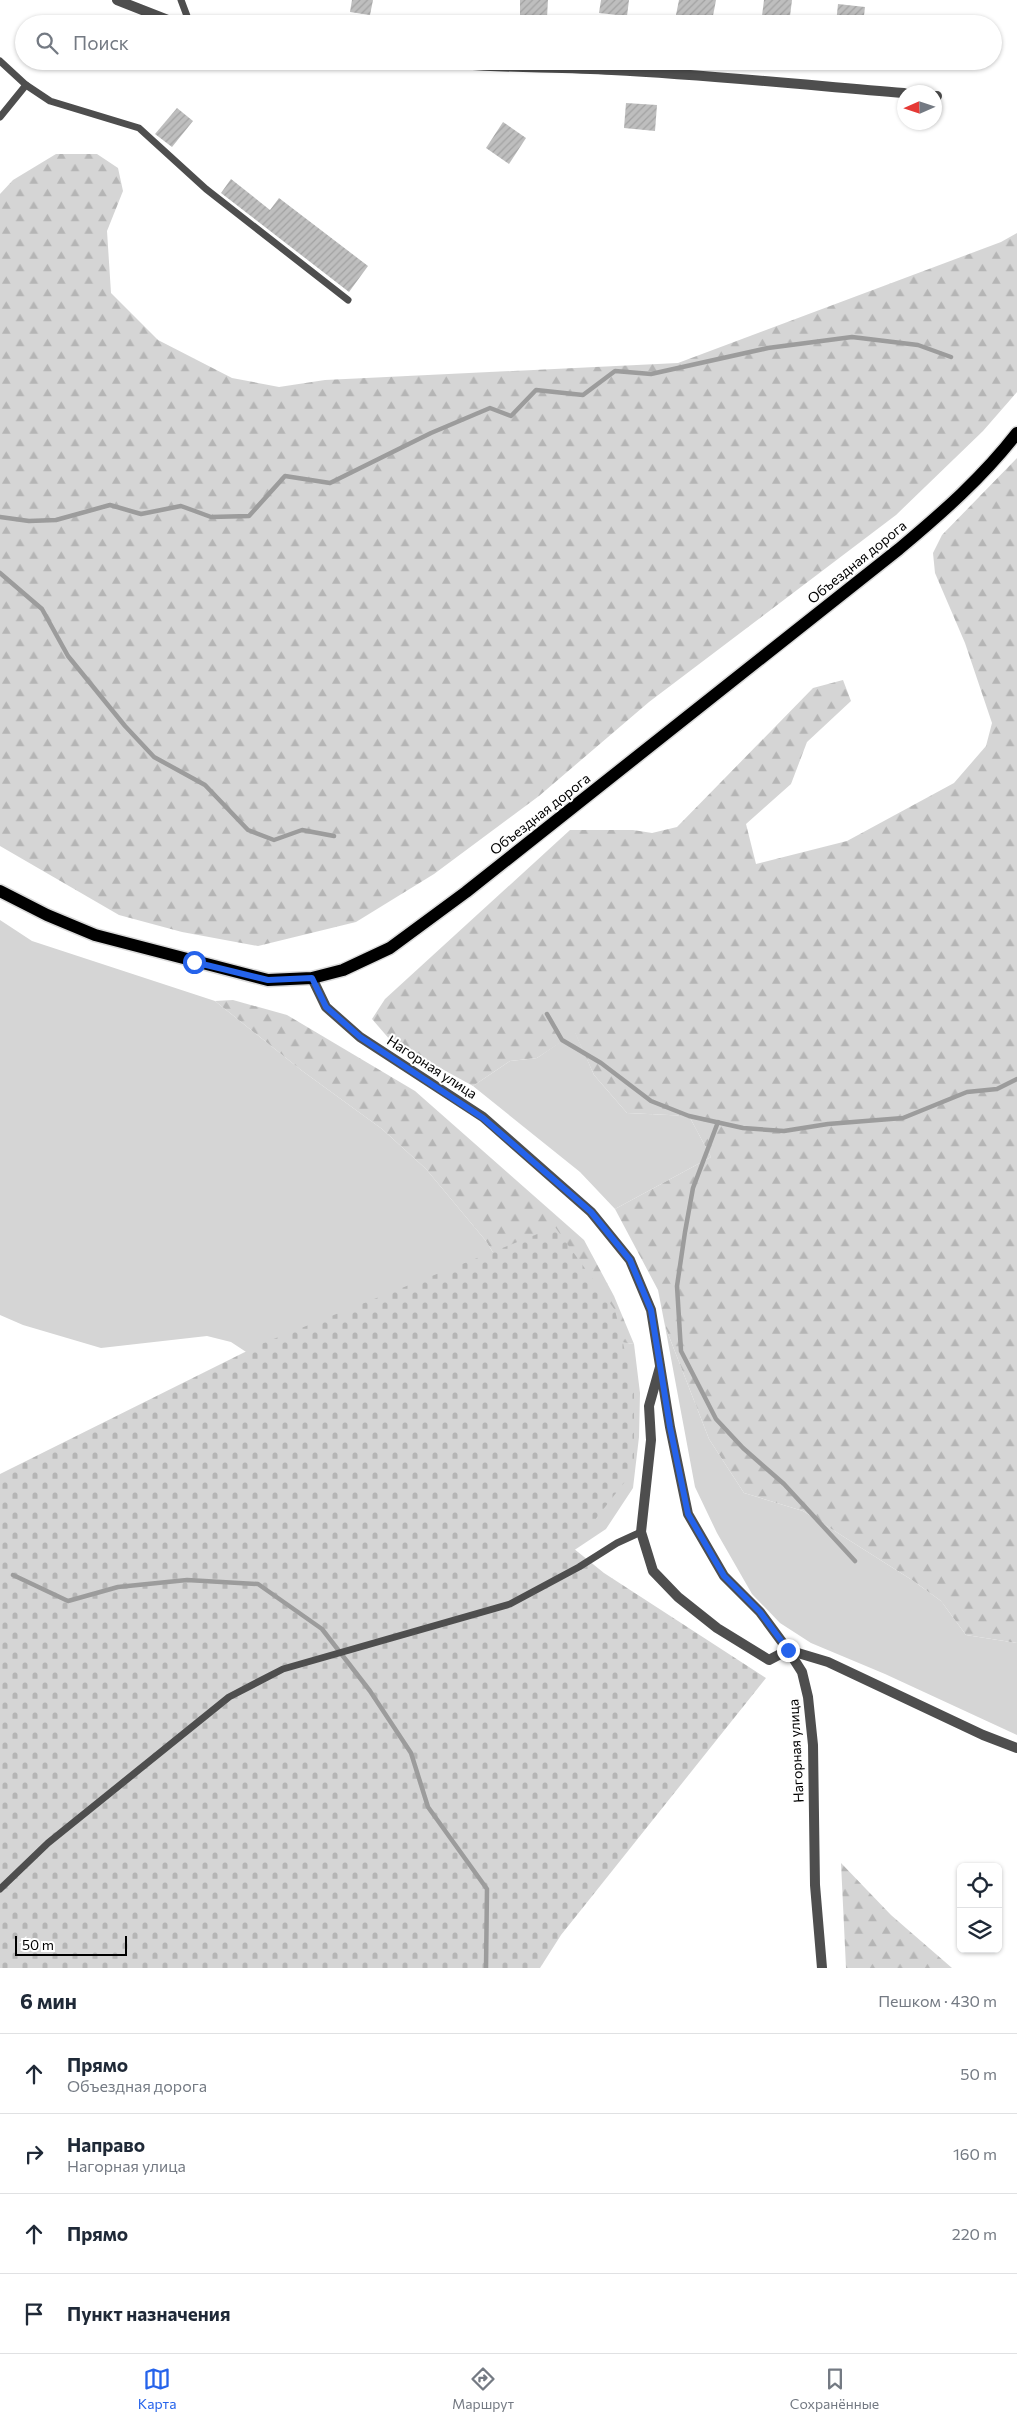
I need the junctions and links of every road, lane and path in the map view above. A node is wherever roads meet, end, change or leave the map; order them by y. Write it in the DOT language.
graph roads {
  1 [pos="117,0"];
  2 [pos="181,0"];
  3 [pos="155,15"];
  4 [pos="187,15"];
  5 [pos="0,61"];
  6 [pos="615,70"];
  7 [pos="26,85"];
  8 [pos="897,92"];
  9 [pos="0,117"];
  10 [pos="348,300"];
  11 [pos="1017,433"];
  12 [pos="0,891"];
  13 [pos="312,978"];
  14 [pos="661,1362"];
  15 [pos="641,1532"];
  16 [pos="788,1650"];
  17 [pos="1017,1748"];
  18 [pos="0,1889"];
  19 [pos="822,1968"];
  1 -- 3 [label="street"];
  2 -- 4 [label="lane"];
  5 -- 7 [label="lane"];
  6 -- 8 [label="street"];
  7 -- 9 [label="lane"];
  7 -- 10 [label="lane"];
  11 -- 13 [label="main road, Объездная дорога"];
  12 -- 13 [label="main road, Объездная дорога"];
  13 -- 14 [label="street, Нагорная улица"];
  14 -- 15 [label="street"];
  14 -- 16 [label="street, Нагорная улица"];
  15 -- 16 [label="street"];
  15 -- 18 [label="lane"];
  16 -- 17 [label="street"];
  16 -- 19 [label="street, Нагорная улица"];
}
